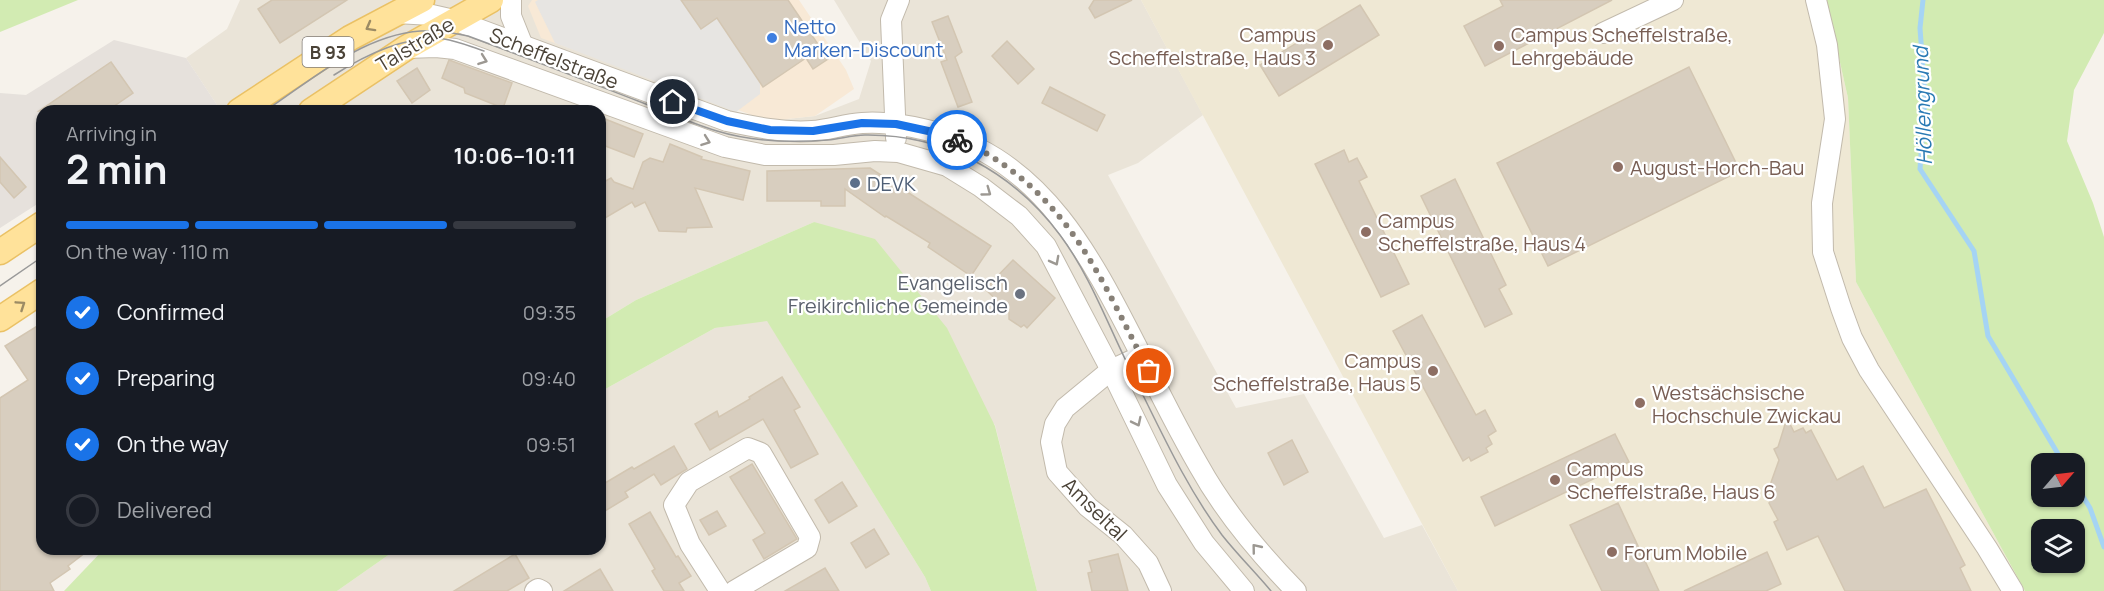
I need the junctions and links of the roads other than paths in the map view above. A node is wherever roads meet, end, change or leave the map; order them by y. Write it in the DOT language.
graph roads {
  1 [pos="491,0"];
  2 [pos="511,0"];
  3 [pos="899,0"];
  4 [pos="1672,0"];
  5 [pos="1816,0"];
  6 [pos="435,13"];
  7 [pos="1603,33"];
  8 [pos="523,46"];
  9 [pos="406,48"];
  10 [pos="455,49"];
  11 [pos="248,105"];
  12 [pos="320,105"];
  13 [pos="896,124"];
  14 [pos="898,152"];
  15 [pos="36,228"];
  16 [pos="0,252"];
  17 [pos="36,295"];
  18 [pos="0,319"];
  19 [pos="1141,356"];
  20 [pos="1111,370"];
  21 [pos="535,591"];
  22 [pos="542,591"];
  23 [pos="720,591"];
  24 [pos="734,591"];
  25 [pos="1161,591"];
  26 [pos="1244,591"];
  27 [pos="1296,591"];
  28 [pos="2013,591"];
  1 -- 6 [label="main road, Talstraße / B 93"];
  2 -- 8 [label="street"];
  3 -- 13 [label="street"];
  4 -- 7 [label="street"];
  5 -- 28 [label="street"];
  6 -- 8 [label="street, Scheffelstraße"];
  6 -- 9 [label="main road, Talstraße / B 93"];
  6 -- 10 [label="street, Scheffelstraße"];
  6 -- 11 [label="main road, Talstraße / B 93, one-way"];
  8 -- 13 [label="street, Scheffelstraße"];
  9 -- 10 [label="street, Scheffelstraße"];
  9 -- 12 [label="main road, Talstraße / B 93"];
  10 -- 14 [label="street, Scheffelstraße, one-way"];
  13 -- 14 [label="street"];
  13 -- 19 [label="street, Scheffelstraße"];
  14 -- 20 [label="street, Scheffelstraße, one-way"];
  15 -- 16 [label="main road"];
  18 -- 17 [label="main road, one-way"];
  19 -- 20 [label="street, Amseltal"];
  27 -- 19 [label="street, Scheffelstraße, one-way"];
  20 -- 25 [label="street, Amseltal"];
  20 -- 26 [label="street, Scheffelstraße, one-way"];
  21 -- 22 [label="street"];
  23 -- 24 [label="street"];
}
